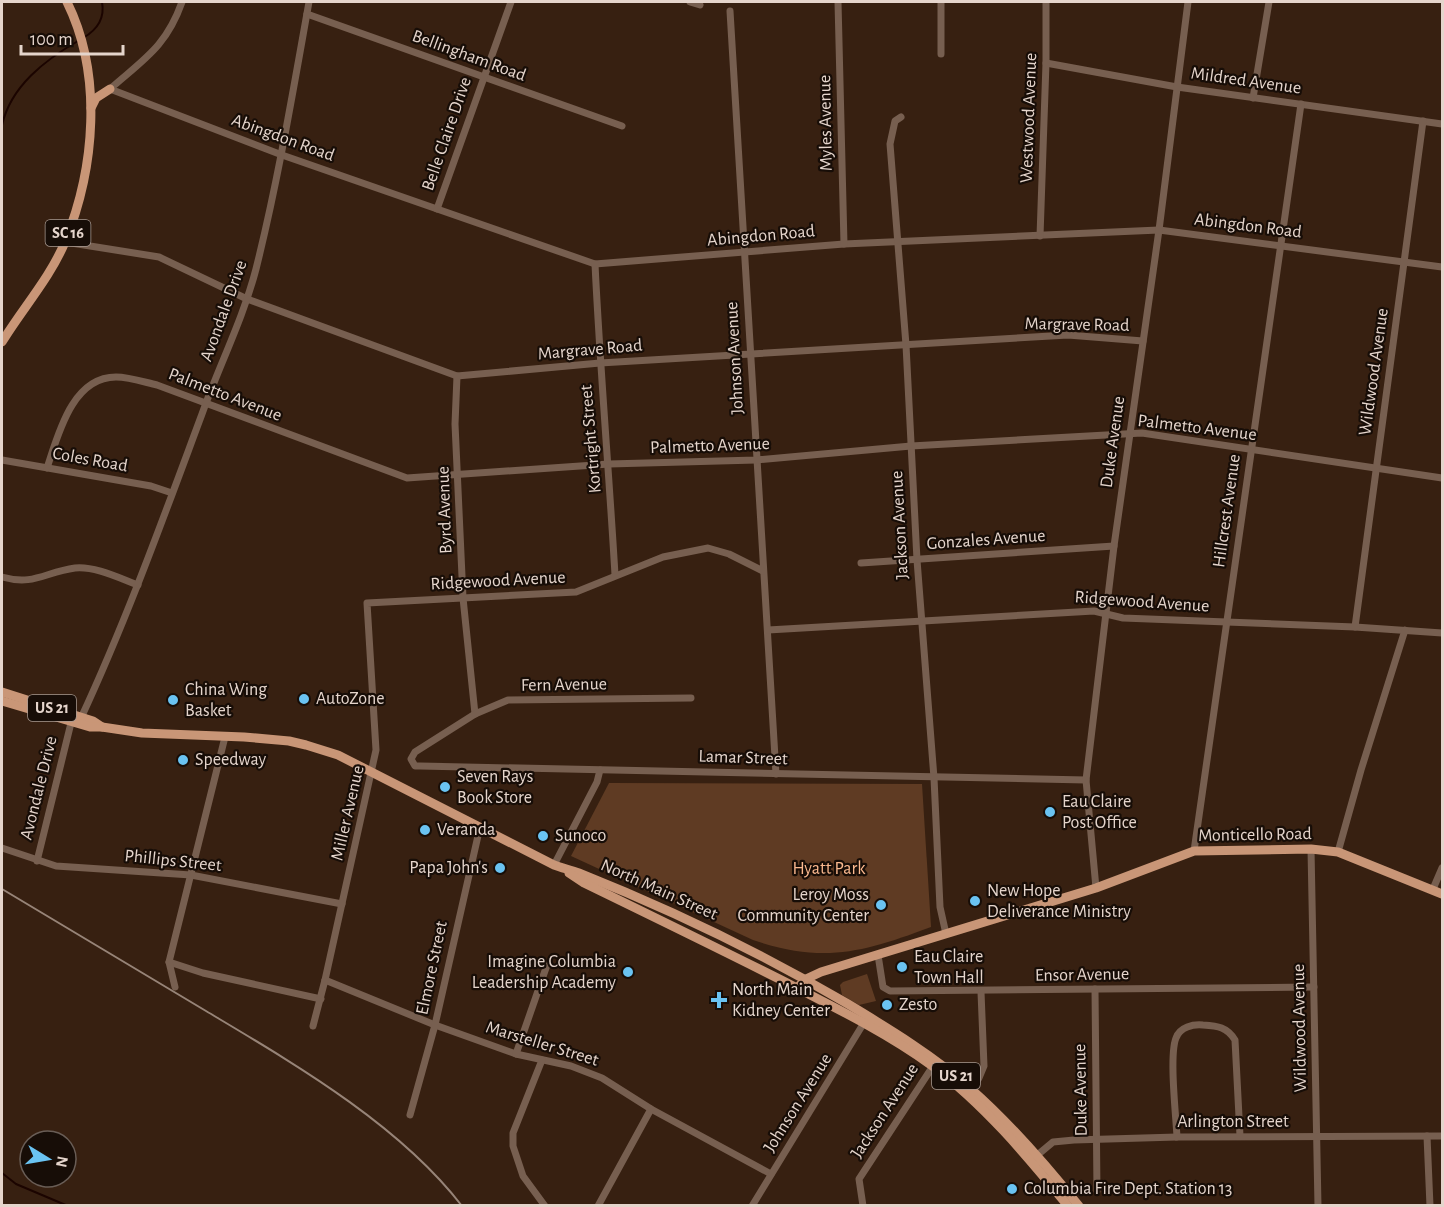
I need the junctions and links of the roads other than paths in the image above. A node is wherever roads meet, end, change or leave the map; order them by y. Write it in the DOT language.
graph roads {
  1 [pos="67,2"];
  2 [pos="182,2"];
  3 [pos="309,2"];
  4 [pos="511,2"];
  5 [pos="690,2"];
  6 [pos="838,2"];
  7 [pos="941,2"];
  8 [pos="1046,2"];
  9 [pos="1188,2"];
  10 [pos="1269,2"];
  11 [pos="700,5"];
  12 [pos="730,11"];
  13 [pos="307,14"];
  14 [pos="941,54"];
  15 [pos="1046,63"];
  16 [pos="88,76"];
  17 [pos="483,77"];
  18 [pos="1177,87"];
  19 [pos="110,89"];
  20 [pos="1253,98"];
  21 [pos="1301,104"];
  22 [pos="90,108"];
  23 [pos="901,117"];
  24 [pos="1423,121"];
  25 [pos="1443,124"];
  26 [pos="622,126"];
  27 [pos="282,155"];
  28 [pos="436,208"];
  29 [pos="1159,230"];
  30 [pos="1040,236"];
  31 [pos="65,242"];
  32 [pos="898,242"];
  33 [pos="844,244"];
  34 [pos="1281,244"];
  35 [pos="745,253"];
  36 [pos="1404,262"];
  37 [pos="595,264"];
  38 [pos="1443,267"];
  39 [pos="247,299"];
  40 [pos="1143,341"];
  41 [pos="2,342"];
  42 [pos="906,345"];
  43 [pos="751,353"];
  44 [pos="600,363"];
  45 [pos="457,376"];
  46 [pos="205,404"];
  47 [pos="1129,434"];
  48 [pos="911,447"];
  49 [pos="1251,448"];
  50 [pos="2,460"];
  51 [pos="756,460"];
  52 [pos="609,464"];
  53 [pos="47,468"];
  54 [pos="1376,468"];
  55 [pos="459,475"];
  56 [pos="1443,478"];
  57 [pos="172,493"];
  58 [pos="1114,546"];
  59 [pos="917,560"];
  60 [pos="861,563"];
  61 [pos="763,571"];
  62 [pos="615,575"];
  63 [pos="2,578"];
  64 [pos="138,585"];
  65 [pos="463,598"];
  66 [pos="367,603"];
  67 [pos="1105,613"];
  68 [pos="921,621"];
  69 [pos="1227,623"];
  70 [pos="1355,627"];
  71 [pos="768,630"];
  72 [pos="1405,630"];
  73 [pos="1443,633"];
  74 [pos="2,692"];
  75 [pos="691,698"];
  76 [pos="2,701"];
  77 [pos="475,714"];
  78 [pos="81,718"];
  79 [pos="71,723"];
  80 [pos="102,727"];
  81 [pos="225,736"];
  82 [pos="415,752"];
  83 [pos="600,770"];
  84 [pos="372,774"];
  85 [pos="776,774"];
  86 [pos="934,778"];
  87 [pos="1086,780"];
  88 [pos="480,827"];
  89 [pos="2,848"];
  90 [pos="1311,849"];
  91 [pos="1194,851"];
  92 [pos="1338,852"];
  93 [pos="37,861"];
  94 [pos="554,865"];
  95 [pos="1443,867"];
  96 [pos="563,869"];
  97 [pos="191,875"];
  98 [pos="1096,888"];
  99 [pos="1433,889"];
  100 [pos="1443,894"];
  101 [pos="342,904"];
  102 [pos="946,934"];
  103 [pos="878,955"];
  104 [pos="169,962"];
  105 [pos="547,965"];
  106 [pos="806,979"];
  107 [pos="326,980"];
  108 [pos="175,987"];
  109 [pos="1314,987"];
  110 [pos="797,988"];
  111 [pos="1095,989"];
  112 [pos="981,992"];
  113 [pos="321,999"];
  114 [pos="866,1020"];
  115 [pos="435,1025"];
  116 [pos="313,1026"];
  117 [pos="516,1054"];
  118 [pos="542,1060"];
  119 [pos="935,1064"];
  120 [pos="969,1093"];
  121 [pos="651,1109"];
  122 [pos="410,1115"];
  123 [pos="1427,1136"];
  124 [pos="1443,1136"];
  125 [pos="1177,1137"];
  126 [pos="1240,1137"];
  127 [pos="1317,1137"];
  128 [pos="1097,1139"];
  129 [pos="1034,1157"];
  130 [pos="771,1174"];
  131 [pos="1097,1191"];
  132 [pos="545,1206"];
  133 [pos="598,1206"];
  134 [pos="752,1206"];
  135 [pos="863,1206"];
  136 [pos="1068,1206"];
  137 [pos="1079,1206"];
  138 [pos="1318,1206"];
  139 [pos="1430,1206"];
  1 -- 16 [label="main road, SC 16"];
  2 -- 19 [label="street"];
  3 -- 13 [label="street, Avondale Drive"];
  4 -- 17 [label="street, Belle Claire Drive"];
  5 -- 11 [label="street"];
  6 -- 33 [label="street, Myles Avenue"];
  7 -- 14 [label="street"];
  8 -- 15 [label="street, Westwood Avenue"];
  9 -- 18 [label="street, Duke Avenue"];
  10 -- 20 [label="street"];
  12 -- 35 [label="street, Johnson Avenue"];
  13 -- 17 [label="street, Bellingham Road"];
  13 -- 27 [label="street, Avondale Drive"];
  15 -- 18 [label="street, Mildred Avenue"];
  15 -- 30 [label="street, Westwood Avenue"];
  16 -- 19 [label="main road"];
  16 -- 22 [label="main road, SC 16"];
  17 -- 26 [label="street, Bellingham Road"];
  17 -- 28 [label="street, Belle Claire Drive"];
  18 -- 20 [label="street, Mildred Avenue"];
  18 -- 29 [label="street, Duke Avenue"];
  19 -- 22 [label="main road"];
  19 -- 27 [label="street, Abingdon Road"];
  20 -- 21 [label="street, Mildred Avenue"];
  21 -- 24 [label="street, Mildred Avenue"];
  21 -- 34 [label="street, Hillcrest Avenue"];
  22 -- 31 [label="main road, SC 16"];
  23 -- 32 [label="street, Jackson Avenue"];
  24 -- 25 [label="street, Mildred Avenue"];
  24 -- 36 [label="street, Wildwood Avenue"];
  27 -- 28 [label="street, Abingdon Road"];
  27 -- 39 [label="street, Avondale Drive"];
  28 -- 37 [label="street, Abingdon Road"];
  29 -- 30 [label="street, Abingdon Road"];
  29 -- 34 [label="street, Abingdon Road"];
  29 -- 40 [label="street, Duke Avenue"];
  30 -- 32 [label="street, Abingdon Road"];
  31 -- 39 [label="street, Margrave Road"];
  31 -- 41 [label="main road, SC 16"];
  32 -- 33 [label="street, Abingdon Road"];
  32 -- 42 [label="street, Jackson Avenue"];
  33 -- 35 [label="street, Abingdon Road"];
  34 -- 36 [label="street, Abingdon Road"];
  34 -- 49 [label="street, Hillcrest Avenue"];
  35 -- 37 [label="street, Abingdon Road"];
  35 -- 43 [label="street, Johnson Avenue"];
  36 -- 38 [label="street, Abingdon Road"];
  36 -- 54 [label="street, Wildwood Avenue"];
  37 -- 44 [label="street, Kortright Street"];
  39 -- 45 [label="street, Margrave Road"];
  39 -- 46 [label="street, Avondale Drive"];
  40 -- 42 [label="street, Margrave Road"];
  40 -- 47 [label="street, Duke Avenue"];
  42 -- 43 [label="street, Margrave Road"];
  42 -- 48 [label="street, Jackson Avenue"];
  43 -- 44 [label="street, Margrave Road"];
  43 -- 51 [label="street, Johnson Avenue"];
  44 -- 45 [label="street, Margrave Road"];
  44 -- 52 [label="street, Kortright Street"];
  45 -- 55 [label="street, Byrd Avenue"];
  46 -- 53 [label="street, Palmetto Avenue"];
  46 -- 55 [label="street, Palmetto Avenue"];
  46 -- 57 [label="street, Avondale Drive"];
  47 -- 48 [label="street, Palmetto Avenue"];
  47 -- 49 [label="street, Palmetto Avenue"];
  47 -- 58 [label="street, Duke Avenue"];
  48 -- 51 [label="street, Palmetto Avenue"];
  48 -- 59 [label="street, Jackson Avenue"];
  49 -- 54 [label="street, Palmetto Avenue"];
  49 -- 69 [label="street, Hillcrest Avenue"];
  50 -- 53 [label="street, Coles Road"];
  51 -- 52 [label="street, Palmetto Avenue"];
  51 -- 61 [label="street, Johnson Avenue"];
  52 -- 55 [label="street, Palmetto Avenue"];
  52 -- 62 [label="street, Kortright Street"];
  53 -- 57 [label="street, Coles Road"];
  54 -- 56 [label="street, Palmetto Avenue"];
  54 -- 70 [label="street, Wildwood Avenue"];
  55 -- 65 [label="street, Byrd Avenue"];
  57 -- 64 [label="street, Avondale Drive"];
  58 -- 59 [label="street, Gonzales Avenue"];
  58 -- 67 [label="street, Duke Avenue"];
  59 -- 60 [label="street, Gonzales Avenue"];
  59 -- 68 [label="street, Jackson Avenue"];
  61 -- 62 [label="street, Ridgewood Avenue"];
  61 -- 71 [label="street, Johnson Avenue"];
  62 -- 65 [label="street, Ridgewood Avenue"];
  63 -- 64 [label="street"];
  64 -- 78 [label="street, Avondale Drive"];
  65 -- 66 [label="street, Ridgewood Avenue"];
  65 -- 77 [label="street, Byrd Avenue"];
  66 -- 84 [label="street, Miller Avenue"];
  67 -- 68 [label="street, Ridgewood Avenue"];
  67 -- 69 [label="street, Ridgewood Avenue"];
  67 -- 87 [label="street, Duke Avenue"];
  68 -- 71 [label="street, Ridgewood Avenue"];
  68 -- 86 [label="street, Jackson Avenue"];
  69 -- 70 [label="street, Ridgewood Avenue"];
  69 -- 91 [label="street, Hillcrest Avenue"];
  70 -- 72 [label="street, Ridgewood Avenue"];
  71 -- 85 [label="street, Johnson Avenue"];
  72 -- 73 [label="street, Ridgewood Avenue"];
  72 -- 92 [label="street"];
  74 -- 78 [label="main road, North Main Street / US 21"];
  75 -- 77 [label="street, Fern Avenue"];
  76 -- 79 [label="main road, North Main Street / US 21"];
  77 -- 82 [label="street, Fern Avenue"];
  78 -- 80 [label="main road, North Main Street / US 21"];
  79 -- 80 [label="main road, North Main Street / US 21"];
  79 -- 93 [label="street, Avondale Drive"];
  80 -- 81 [label="main road, North Main Street / US 21"];
  81 -- 84 [label="main road, North Main Street / US 21"];
  81 -- 97 [label="street"];
  82 -- 83 [label="street, Lamar Street"];
  83 -- 85 [label="street, Lamar Street"];
  83 -- 94 [label="street"];
  84 -- 88 [label="main road, North Main Street / US 21"];
  84 -- 101 [label="street, Miller Avenue"];
  85 -- 86 [label="street, Lamar Street"];
  86 -- 87 [label="street, Lamar Street"];
  86 -- 102 [label="street, Jackson Avenue"];
  87 -- 98 [label="street, Duke Avenue"];
  88 -- 94 [label="main road, North Main Street / US 21"];
  88 -- 115 [label="street, Elmore Street"];
  89 -- 93 [label="street, Phillips Street"];
  90 -- 91 [label="main road, Monticello Road"];
  90 -- 92 [label="main road, Monticello Road"];
  90 -- 109 [label="street, Wildwood Avenue"];
  91 -- 98 [label="main road, Monticello Road"];
  92 -- 99 [label="main road, Monticello Road"];
  93 -- 97 [label="street, Phillips Street"];
  94 -- 96 [label="main road, North Main Street / US 21"];
  95 -- 99 [label="street"];
  96 -- 106 [label="main road, North Main Street / US 21"];
  96 -- 110 [label="main road, North Main Street / US 21"];
  97 -- 101 [label="street, Phillips Street"];
  97 -- 104 [label="street"];
  98 -- 102 [label="main road, Monticello Road"];
  99 -- 100 [label="main road, Monticello Road"];
  101 -- 107 [label="street, Miller Avenue"];
  102 -- 103 [label="main road, Monticello Road"];
  103 -- 106 [label="main road, Monticello Road"];
  103 -- 112 [label="street, Ensor Avenue"];
  104 -- 108 [label="street"];
  104 -- 113 [label="street"];
  105 -- 117 [label="street"];
  106 -- 110 [label="main road, Monticello Road"];
  106 -- 114 [label="main road, North Main Street / US 21"];
  107 -- 113 [label="street, Miller Avenue"];
  107 -- 115 [label="street, Marsteller Street"];
  109 -- 111 [label="street, Ensor Avenue"];
  109 -- 127 [label="street, Wildwood Avenue"];
  110 -- 114 [label="main road, North Main Street / US 21"];
  111 -- 112 [label="street, Ensor Avenue"];
  111 -- 128 [label="street, Duke Avenue"];
  112 -- 120 [label="street"];
  113 -- 116 [label="street, Miller Avenue"];
  114 -- 119 [label="main road, North Main Street / US 21"];
  114 -- 130 [label="street, Johnson Avenue"];
  115 -- 117 [label="street, Marsteller Street"];
  115 -- 122 [label="street, Elmore Street"];
  117 -- 118 [label="street, Marsteller Street"];
  118 -- 121 [label="street, Marsteller Street"];
  118 -- 132 [label="street"];
  119 -- 120 [label="main road, North Main Street / US 21"];
  119 -- 135 [label="street, Jackson Avenue"];
  120 -- 129 [label="main road, North Main Street / US 21"];
  121 -- 130 [label="street, Marsteller Street"];
  121 -- 133 [label="street"];
  123 -- 124 [label="street, Arlington Street"];
  123 -- 127 [label="street, Arlington Street"];
  123 -- 139 [label="street"];
  125 -- 126 [label="street, Arlington Street"];
  125 -- 126 [label="street"];
  125 -- 128 [label="street, Arlington Street"];
  126 -- 127 [label="street, Arlington Street"];
  127 -- 138 [label="street, Wildwood Avenue"];
  128 -- 129 [label="street, Arlington Street"];
  128 -- 131 [label="street, Duke Avenue"];
  129 -- 136 [label="main road, North Main Street / US 21"];
  129 -- 137 [label="main road, North Main Street / US 21"];
  130 -- 134 [label="street, Johnson Avenue"];
}
